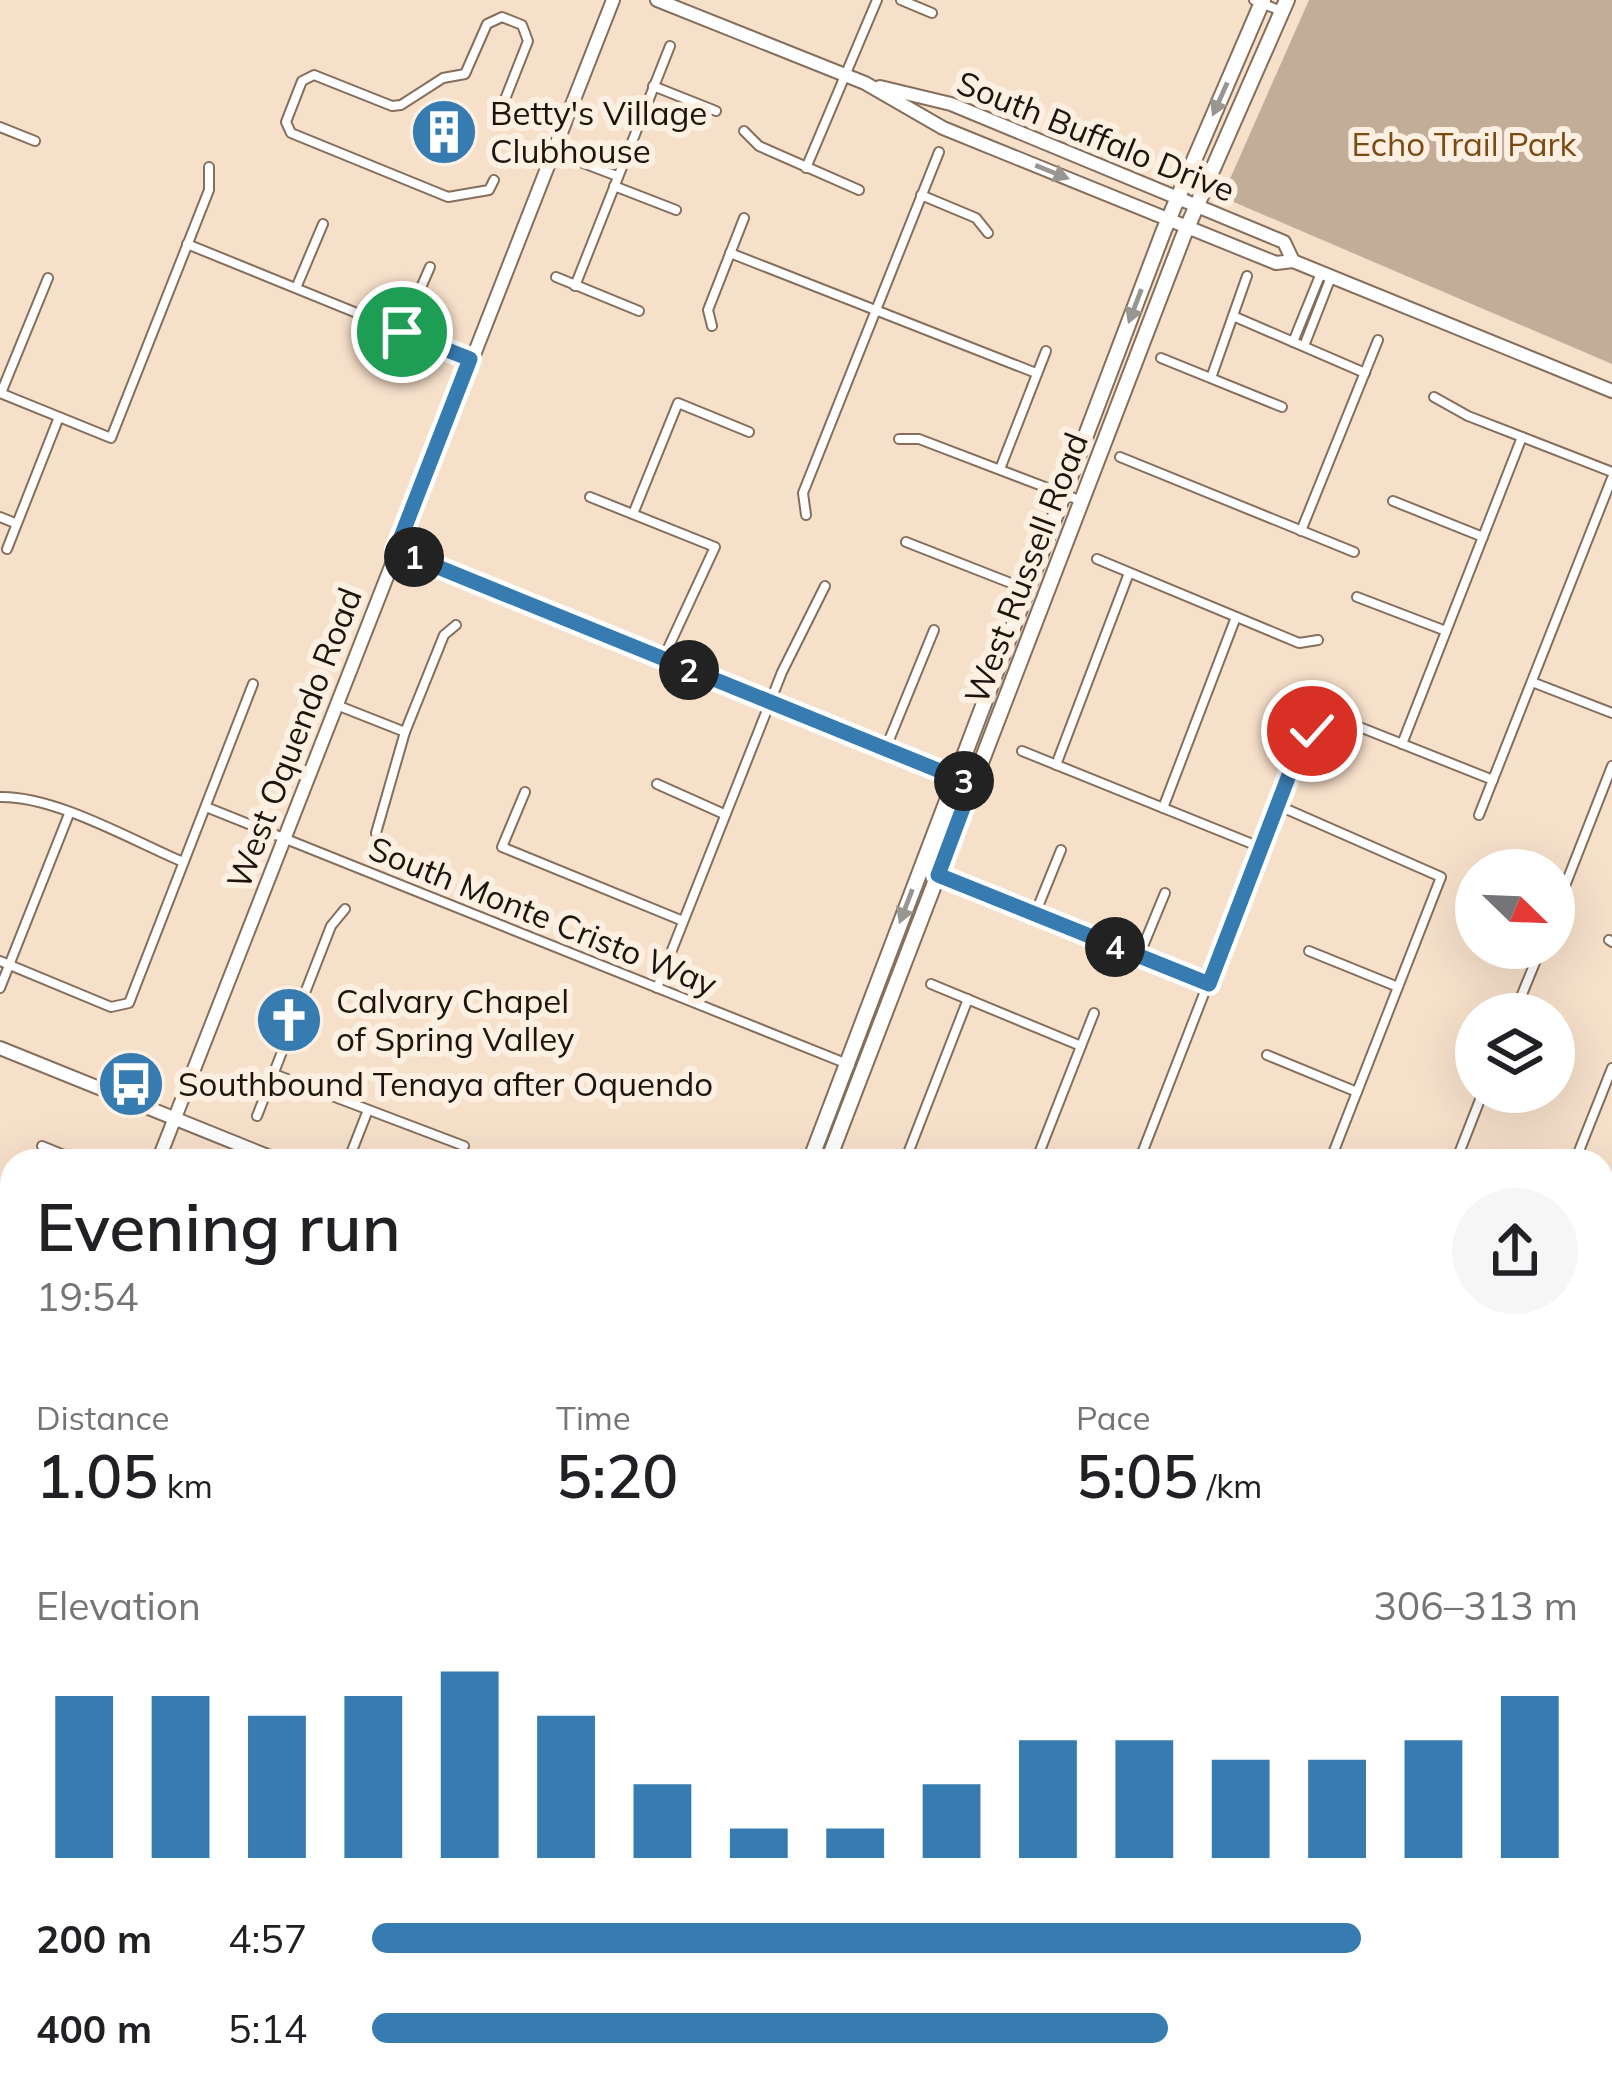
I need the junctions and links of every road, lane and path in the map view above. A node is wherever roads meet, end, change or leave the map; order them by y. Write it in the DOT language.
graph roads {
  1 [pos="613,0"];
  2 [pos="657,0"];
  3 [pos="878,0"];
  4 [pos="901,0"];
  5 [pos="1260,1"];
  6 [pos="1285,6"];
  7 [pos="932,13"];
  8 [pos="670,46"];
  9 [pos="843,75"];
  10 [pos="865,83"];
  11 [pos="653,86"];
  12 [pos="716,111"];
  13 [pos="498,117"];
  14 [pos="0,127"];
  15 [pos="744,131"];
  16 [pos="35,141"];
  17 [pos="553,152"];
  18 [pos="939,152"];
  19 [pos="209,166"];
  20 [pos="806,168"];
  21 [pos="494,180"];
  22 [pos="615,181"];
  23 [pos="859,190"];
  24 [pos="921,195"];
  25 [pos="1177,197"];
  26 [pos="1196,205"];
  27 [pos="676,210"];
  28 [pos="744,218"];
  29 [pos="1168,219"];
  30 [pos="323,224"];
  31 [pos="1187,227"];
  32 [pos="988,232"];
  33 [pos="187,244"];
  34 [pos="730,254"];
  35 [pos="1293,261"];
  36 [pos="430,267"];
  37 [pos="1326,275"];
  38 [pos="1247,276"];
  39 [pos="556,277"];
  40 [pos="48,278"];
  41 [pos="575,286"];
  42 [pos="296,289"];
  43 [pos="639,310"];
  44 [pos="875,311"];
  45 [pos="1233,316"];
  46 [pos="712,326"];
  47 [pos="402,332"];
  48 [pos="1378,340"];
  49 [pos="1293,342"];
  50 [pos="1304,346"];
  51 [pos="1046,351"];
  52 [pos="1161,358"];
  53 [pos="470,359"];
  54 [pos="1036,373"];
  55 [pos="1365,373"];
  56 [pos="1210,378"];
  57 [pos="1612,391"];
  58 [pos="0,393"];
  59 [pos="1434,398"];
  60 [pos="1282,407"];
  61 [pos="58,416"];
  62 [pos="749,432"];
  63 [pos="1522,437"];
  64 [pos="899,439"];
  65 [pos="1120,457"];
  66 [pos="1000,470"];
  67 [pos="1612,475"];
  68 [pos="1064,494"];
  69 [pos="590,497"];
  70 [pos="1079,500"];
  71 [pos="1393,501"];
  72 [pos="632,514"];
  73 [pos="806,515"];
  74 [pos="0,517"];
  75 [pos="15,523"];
  76 [pos="1301,531"];
  77 [pos="1483,537"];
  78 [pos="906,542"];
  79 [pos="8,549"];
  80 [pos="396,550"];
  81 [pos="1354,552"];
  82 [pos="1096,559"];
  83 [pos="1130,573"];
  84 [pos="826,586"];
  85 [pos="1028,590"];
  86 [pos="1358,597"];
  87 [pos="1236,617"];
  88 [pos="456,625"];
  89 [pos="934,630"];
  90 [pos="1446,632"];
  91 [pos="1318,640"];
  92 [pos="663,659"];
  93 [pos="1532,682"];
  94 [pos="253,684"];
  95 [pos="770,703"];
  96 [pos="339,706"];
  97 [pos="1612,713"];
  98 [pos="1352,724"];
  99 [pos="1317,726"];
  100 [pos="406,732"];
  101 [pos="1402,744"];
  102 [pos="885,750"];
  103 [pos="1022,751"];
  104 [pos="1056,765"];
  105 [pos="1612,766"];
  106 [pos="956,778"];
  107 [pos="1493,780"];
  108 [pos="657,784"];
  109 [pos="972,784"];
  110 [pos="525,791"];
  111 [pos="0,797"];
  112 [pos="1277,805"];
  113 [pos="206,807"];
  114 [pos="1163,808"];
  115 [pos="69,814"];
  116 [pos="724,814"];
  117 [pos="1479,815"];
  118 [pos="376,832"];
  119 [pos="284,837"];
  120 [pos="1260,848"];
  121 [pos="1061,850"];
  122 [pos="1575,860"];
  123 [pos="183,862"];
  124 [pos="921,869"];
  125 [pos="938,875"];
  126 [pos="1165,893"];
  127 [pos="345,909"];
  128 [pos="1035,914"];
  129 [pos="682,921"];
  130 [pos="1309,951"];
  131 [pos="1139,956"];
  132 [pos="5,963"];
  133 [pos="931,984"];
  134 [pos="1209,984"];
  135 [pos="0,988"];
  136 [pos="657,988"];
  137 [pos="1398,988"];
  138 [pos="968,999"];
  139 [pos="1094,1012"];
  140 [pos="1081,1046"];
  141 [pos="0,1048"];
  142 [pos="1267,1055"];
  143 [pos="846,1064"];
  144 [pos="1612,1068"];
  145 [pos="862,1070"];
  146 [pos="274,1074"];
  147 [pos="1357,1092"];
  148 [pos="368,1110"];
  149 [pos="1475,1113"];
  150 [pos="257,1116"];
  151 [pos="174,1121"];
  152 [pos="42,1146"];
  153 [pos="464,1146"];
  154 [pos="49,1149"];
  155 [pos="163,1149"];
  156 [pos="248,1149"];
  157 [pos="353,1149"];
  158 [pos="814,1149"];
  159 [pos="833,1149"];
  160 [pos="910,1149"];
  161 [pos="1041,1149"];
  162 [pos="1144,1149"];
  163 [pos="1335,1149"];
  164 [pos="1461,1149"];
  165 [pos="1580,1149"];
  1 -- 17 [label="street, West Oquendo Road"];
  2 -- 9 [label="street, South Buffalo Drive"];
  3 -- 9 [label="street"];
  4 -- 7 [label="street"];
  5 -- 6 [label="street"];
  5 -- 25 [label="main road, West Russell Road, one-way"];
  6 -- 26 [label="main road, West Russell Road"];
  8 -- 11 [label="street"];
  9 -- 10 [label="street, South Buffalo Drive"];
  9 -- 20 [label="street"];
  10 -- 25 [label="street, South Buffalo Drive"];
  10 -- 29 [label="street, South Buffalo Drive, one-way"];
  11 -- 12 [label="street"];
  11 -- 22 [label="street"];
  13 -- 21 [label="street"];
  14 -- 16 [label="street"];
  15 -- 20 [label="street"];
  17 -- 22 [label="street"];
  17 -- 53 [label="street, West Oquendo Road"];
  18 -- 24 [label="street"];
  19 -- 33 [label="street"];
  20 -- 23 [label="street"];
  22 -- 27 [label="street"];
  22 -- 41 [label="street"];
  24 -- 32 [label="street"];
  24 -- 44 [label="street"];
  25 -- 26 [label="street, South Buffalo Drive"];
  25 -- 29 [label="main road, West Russell Road"];
  26 -- 31 [label="main road, West Russell Road"];
  26 -- 35 [label="street, South Buffalo Drive"];
  28 -- 34 [label="street"];
  29 -- 31 [label="street, South Buffalo Drive"];
  29 -- 68 [label="main road, West Russell Road, one-way"];
  30 -- 42 [label="street"];
  31 -- 35 [label="street, South Buffalo Drive"];
  31 -- 70 [label="main road, West Russell Road"];
  33 -- 42 [label="street"];
  33 -- 61 [label="street"];
  34 -- 44 [label="street"];
  34 -- 46 [label="street"];
  35 -- 37 [label="street, South Buffalo Drive"];
  36 -- 47 [label="street"];
  37 -- 49 [label="street"];
  37 -- 50 [label="street"];
  37 -- 57 [label="street, South Buffalo Drive"];
  38 -- 45 [label="street"];
  39 -- 41 [label="street"];
  40 -- 58 [label="street"];
  41 -- 43 [label="street"];
  42 -- 47 [label="street"];
  44 -- 54 [label="street"];
  44 -- 73 [label="street"];
  45 -- 49 [label="street"];
  45 -- 56 [label="street"];
  47 -- 53 [label="street"];
  48 -- 55 [label="street"];
  49 -- 50 [label="street"];
  50 -- 55 [label="street"];
  51 -- 54 [label="street"];
  52 -- 56 [label="street"];
  53 -- 80 [label="street, West Oquendo Road"];
  54 -- 66 [label="street"];
  55 -- 76 [label="street"];
  56 -- 60 [label="street"];
  58 -- 61 [label="street"];
  59 -- 63 [label="street"];
  61 -- 75 [label="street"];
  62 -- 72 [label="street"];
  63 -- 67 [label="street"];
  63 -- 77 [label="street"];
  64 -- 66 [label="street"];
  65 -- 76 [label="street"];
  66 -- 68 [label="street"];
  67 -- 93 [label="street"];
  68 -- 70 [label="street"];
  68 -- 85 [label="main road, West Russell Road"];
  69 -- 72 [label="street"];
  70 -- 109 [label="main road, West Russell Road"];
  71 -- 77 [label="street"];
  72 -- 92 [label="street"];
  74 -- 75 [label="street"];
  75 -- 79 [label="street"];
  76 -- 81 [label="street"];
  77 -- 90 [label="street"];
  78 -- 85 [label="street"];
  80 -- 92 [label="street"];
  80 -- 96 [label="street, West Oquendo Road"];
  82 -- 83 [label="street"];
  83 -- 87 [label="street"];
  83 -- 104 [label="street"];
  84 -- 95 [label="street"];
  85 -- 106 [label="main road, West Russell Road"];
  86 -- 90 [label="street"];
  87 -- 91 [label="street"];
  87 -- 114 [label="street"];
  88 -- 100 [label="street"];
  89 -- 102 [label="street"];
  90 -- 101 [label="street"];
  92 -- 95 [label="street"];
  93 -- 97 [label="street"];
  93 -- 107 [label="street"];
  94 -- 113 [label="street"];
  95 -- 102 [label="street"];
  95 -- 116 [label="street"];
  96 -- 100 [label="street"];
  96 -- 119 [label="street, West Oquendo Road"];
  98 -- 101 [label="street"];
  99 -- 112 [label="street"];
  100 -- 118 [label="street"];
  101 -- 107 [label="street"];
  102 -- 106 [label="street"];
  103 -- 104 [label="street"];
  104 -- 114 [label="street"];
  105 -- 122 [label="street"];
  106 -- 109 [label="street"];
  106 -- 124 [label="main road, West Russell Road"];
  107 -- 117 [label="street"];
  108 -- 116 [label="street"];
  109 -- 125 [label="main road, West Russell Road"];
  110 -- 129 [label="street"];
  111 -- 115 [label="street"];
  112 -- 120 [label="street"];
  112 -- 137 [label="street"];
  113 -- 119 [label="street, South Monte Cristo Way"];
  113 -- 123 [label="street"];
  114 -- 120 [label="street"];
  115 -- 123 [label="street"];
  115 -- 132 [label="street"];
  116 -- 129 [label="street"];
  119 -- 136 [label="street, South Monte Cristo Way"];
  119 -- 151 [label="street, West Oquendo Road"];
  120 -- 134 [label="street"];
  121 -- 128 [label="street"];
  123 -- 132 [label="street"];
  124 -- 125 [label="street"];
  124 -- 143 [label="main road, West Russell Road, one-way"];
  125 -- 128 [label="street"];
  125 -- 145 [label="main road, West Russell Road"];
  126 -- 131 [label="street"];
  127 -- 146 [label="street"];
  128 -- 131 [label="street"];
  129 -- 136 [label="street"];
  130 -- 137 [label="street"];
  131 -- 134 [label="street"];
  132 -- 135 [label="street"];
  133 -- 138 [label="street"];
  134 -- 162 [label="street"];
  136 -- 143 [label="street, South Monte Cristo Way"];
  137 -- 147 [label="street"];
  138 -- 140 [label="street"];
  138 -- 160 [label="street"];
  139 -- 140 [label="street"];
  140 -- 161 [label="street"];
  141 -- 151 [label="street"];
  142 -- 147 [label="street"];
  143 -- 145 [label="street, South Monte Cristo Way"];
  143 -- 158 [label="main road, West Russell Road"];
  144 -- 165 [label="street"];
  145 -- 159 [label="main road, West Russell Road"];
  146 -- 148 [label="street"];
  146 -- 150 [label="street"];
  147 -- 163 [label="street"];
  148 -- 153 [label="street"];
  148 -- 157 [label="street"];
  149 -- 164 [label="street"];
  151 -- 155 [label="street, West Oquendo Road"];
  151 -- 156 [label="street"];
  152 -- 154 [label="street"];
}
